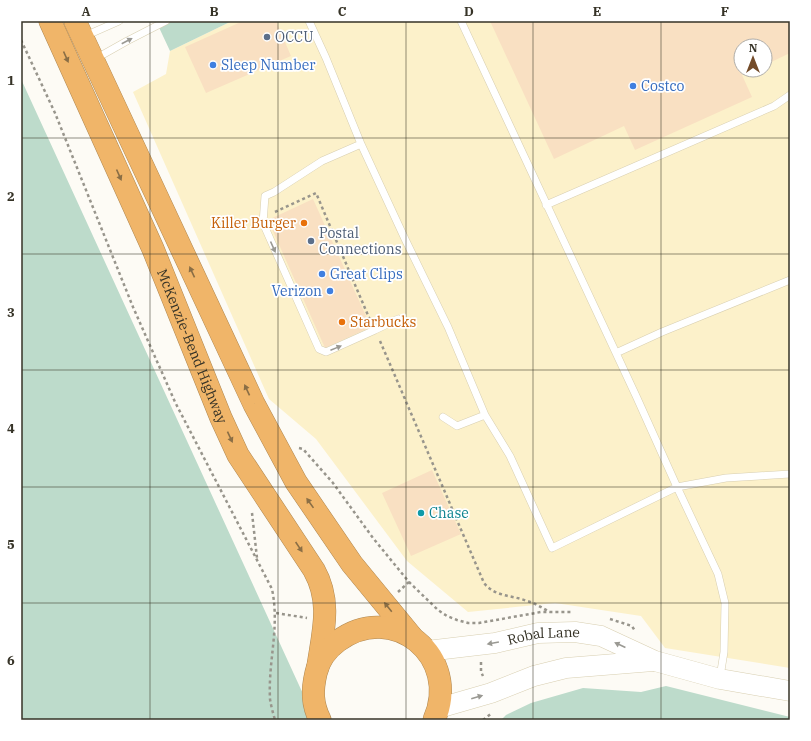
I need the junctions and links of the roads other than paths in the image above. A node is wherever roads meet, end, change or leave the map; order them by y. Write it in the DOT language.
graph roads {
  1 [pos="50,21"];
  2 [pos="119,21"];
  3 [pos="166,21"];
  4 [pos="309,21"];
  5 [pos="461,21"];
  6 [pos="79,29"];
  7 [pos="93,60"];
  8 [pos="790,95"];
  9 [pos="361,144"];
  10 [pos="546,205"];
  11 [pos="790,280"];
  12 [pos="398,319"];
  13 [pos="616,354"];
  14 [pos="485,415"];
  15 [pos="443,417"];
  16 [pos="790,474"];
  17 [pos="677,487"];
  18 [pos="420,644"];
  19 [pos="655,661"];
  20 [pos="318,666"];
  21 [pos="720,679"];
  22 [pos="790,692"];
  23 [pos="436,714"];
  24 [pos="320,720"];
  1 -- 20 [label="highway, McKenzie-Bend Highway, one-way"];
  2 -- 6 [label="lane"];
  7 -- 3 [label="lane, one-way"];
  4 -- 9 [label="lane"];
  5 -- 10 [label="lane"];
  6 -- 7 [label="highway, McKenzie-Bend Highway"];
  18 -- 7 [label="highway, McKenzie-Bend Highway, one-way"];
  8 -- 10 [label="lane"];
  9 -- 12 [label="lane, one-way"];
  9 -- 14 [label="lane"];
  10 -- 13 [label="lane"];
  11 -- 13 [label="lane"];
  13 -- 17 [label="lane"];
  14 -- 15 [label="lane"];
  14 -- 17 [label="lane"];
  16 -- 17 [label="lane"];
  17 -- 21 [label="lane"];
  19 -- 18 [label="main road, Robal Lane, one-way"];
  18 -- 20 [label="highway"];
  18 -- 23 [label="highway, McKenzie-Bend Highway"];
  19 -- 21 [label="main road, Robal Lane"];
  23 -- 19 [label="main road, Robal Lane, one-way"];
  20 -- 24 [label="highway"];
  21 -- 22 [label="main road, Robal Lane"];
}
